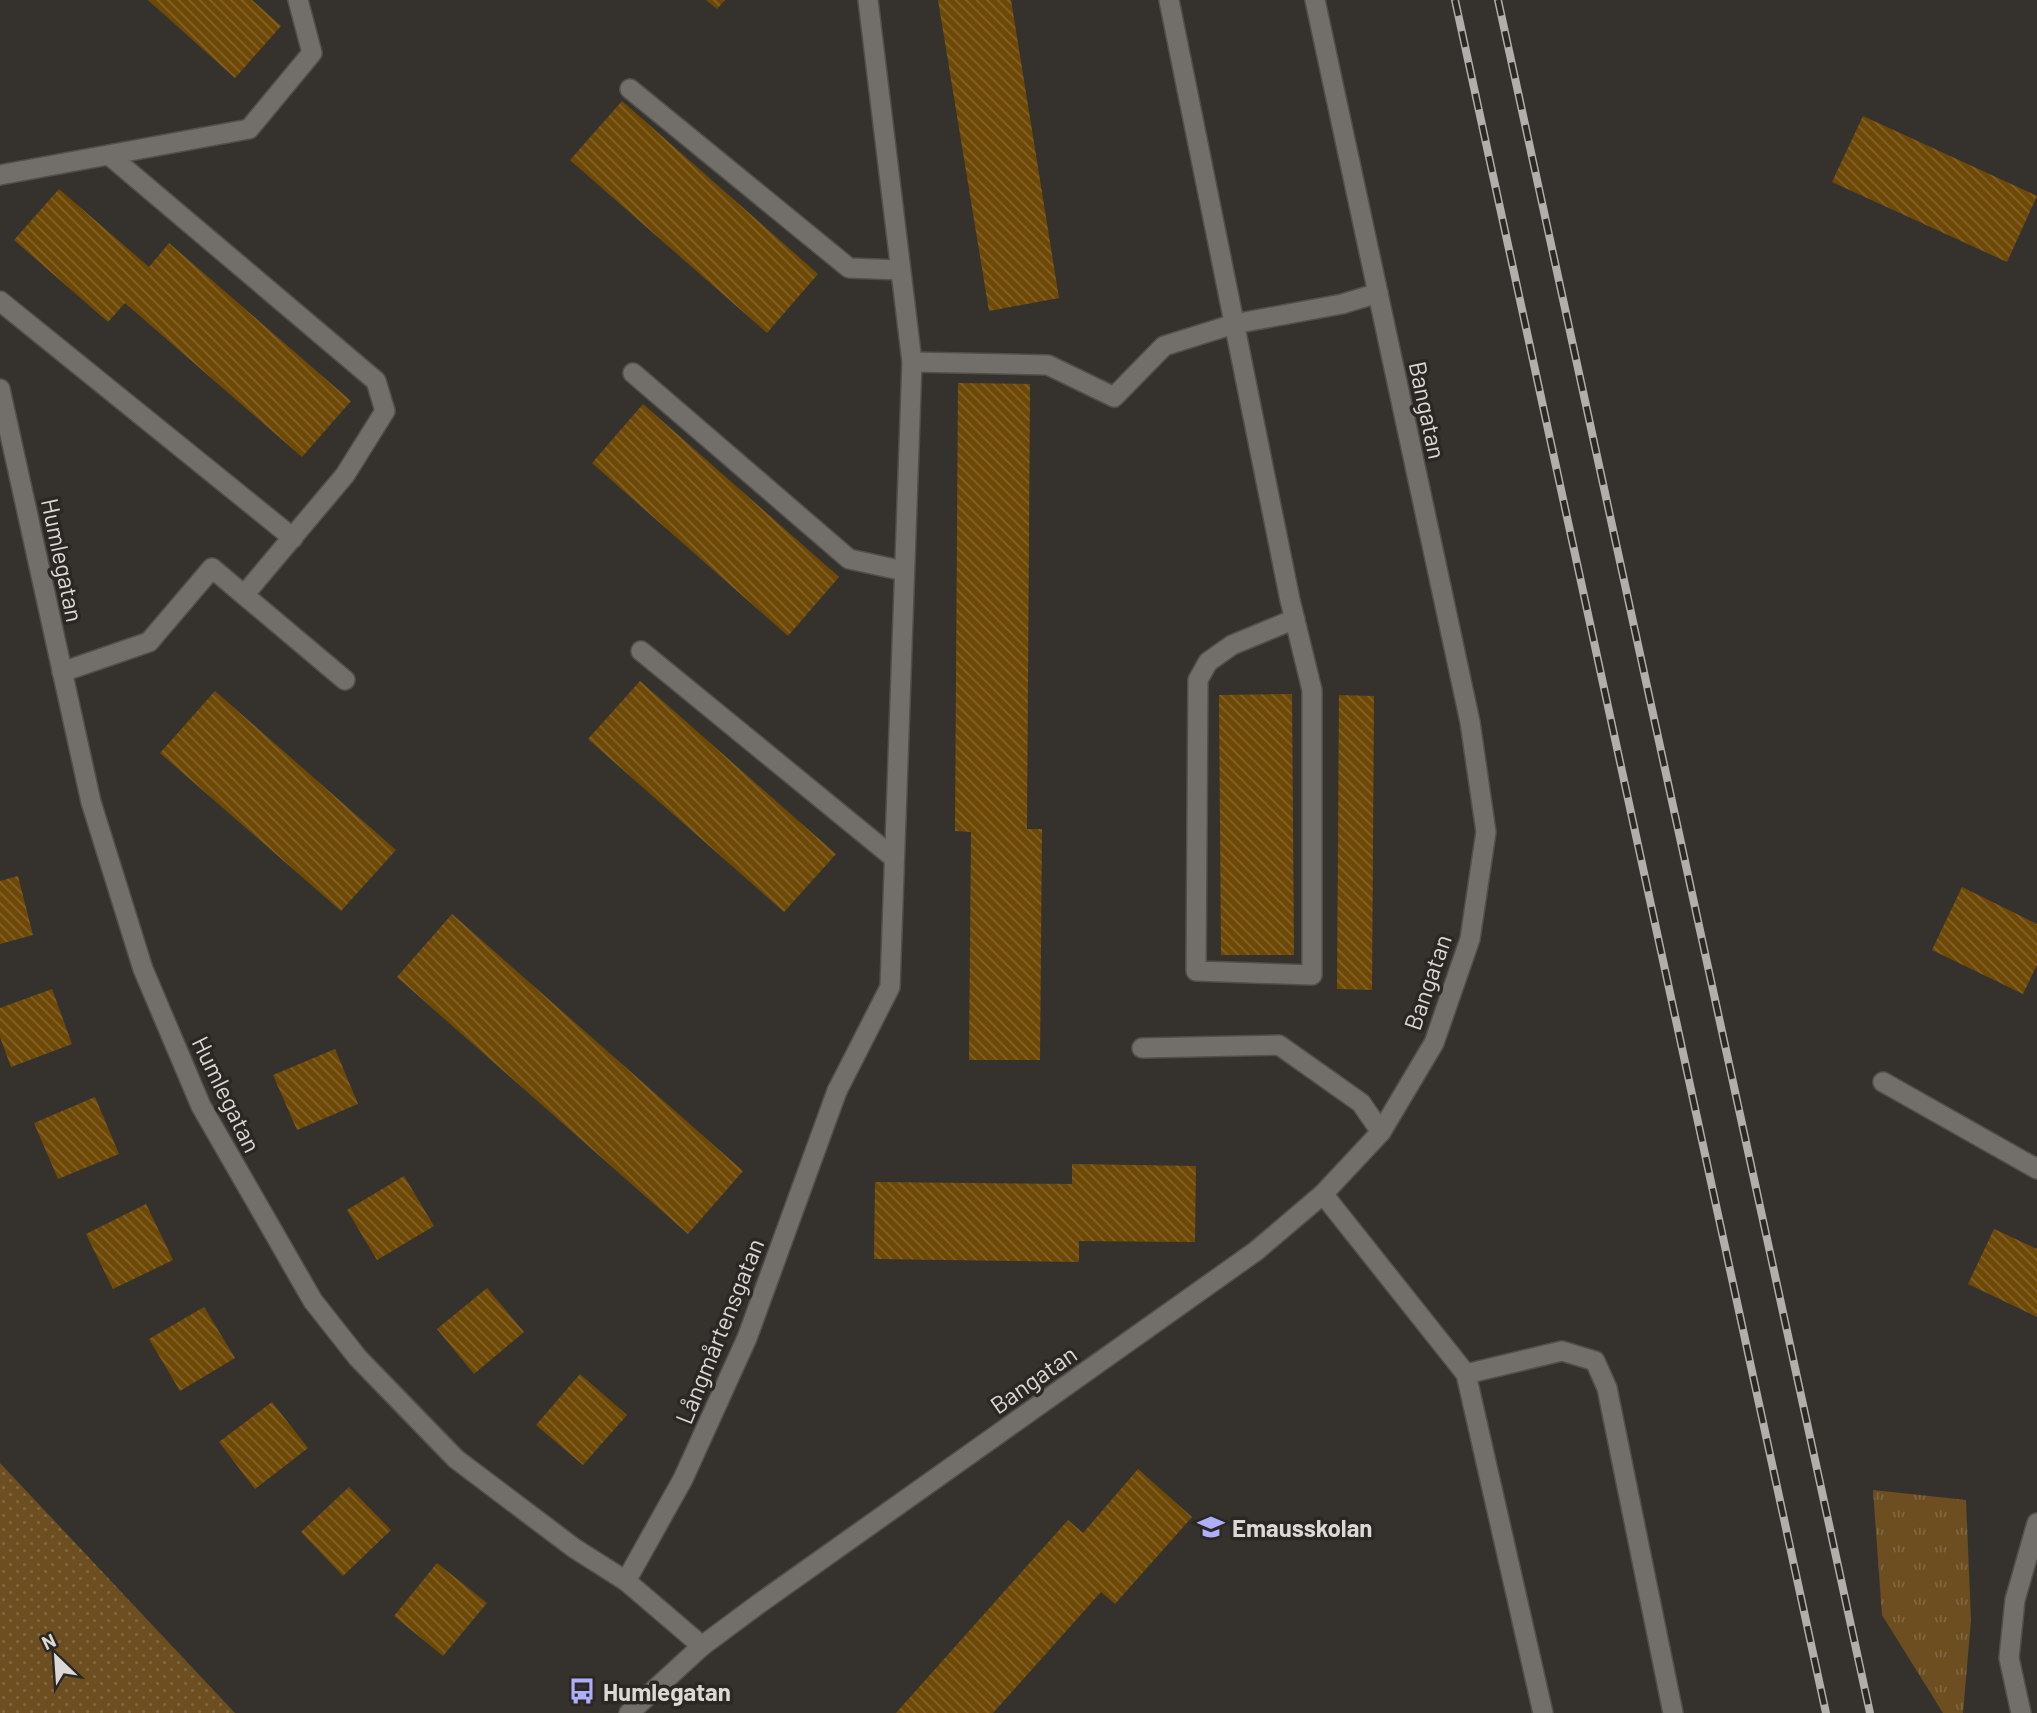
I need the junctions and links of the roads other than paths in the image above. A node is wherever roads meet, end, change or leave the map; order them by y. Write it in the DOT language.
graph roads {
  1 [pos="298,0"];
  2 [pos="1169,0"];
  3 [pos="1315,0"];
  4 [pos="865,3"];
  5 [pos="630,89"];
  6 [pos="109,155"];
  7 [pos="0,176"];
  8 [pos="901,270"];
  9 [pos="1378,293"];
  10 [pos="0,301"];
  11 [pos="1234,324"];
  12 [pos="912,362"];
  13 [pos="633,373"];
  14 [pos="0,389"];
  15 [pos="292,538"];
  16 [pos="904,571"];
  17 [pos="244,595"];
  18 [pos="1295,619"];
  19 [pos="641,651"];
  20 [pos="62,672"];
  21 [pos="345,680"];
  22 [pos="894,859"];
  23 [pos="1142,1048"];
  24 [pos="1883,1082"];
  25 [pos="1381,1132"];
  26 [pos="2037,1168"];
  27 [pos="1323,1195"];
  28 [pos="1466,1374"];
  29 [pos="2037,1523"];
  30 [pos="626,1581"];
  31 [pos="702,1646"];
  32 [pos="629,1713"];
  33 [pos="1543,1713"];
  34 [pos="1673,1713"];
  35 [pos="2021,1713"];
  1 -- 6 [label="street"];
  2 -- 11 [label="street"];
  3 -- 9 [label="street, Bangatan"];
  4 -- 8 [label="street, Långmårtensgatan"];
  5 -- 8 [label="street"];
  6 -- 7 [label="street"];
  6 -- 15 [label="street"];
  8 -- 12 [label="street, Långmårtensgatan"];
  9 -- 11 [label="street"];
  9 -- 25 [label="street, Bangatan"];
  10 -- 15 [label="street"];
  11 -- 12 [label="street"];
  11 -- 18 [label="street"];
  12 -- 16 [label="street, Långmårtensgatan"];
  13 -- 16 [label="street"];
  14 -- 20 [label="street, Humlegatan"];
  15 -- 17 [label="street"];
  16 -- 22 [label="street, Långmårtensgatan"];
  17 -- 20 [label="street"];
  17 -- 21 [label="street"];
  18 -- 18 [label="street"];
  19 -- 22 [label="street"];
  20 -- 30 [label="street, Humlegatan"];
  22 -- 30 [label="street, Långmårtensgatan"];
  23 -- 25 [label="street"];
  24 -- 26 [label="street"];
  25 -- 27 [label="street, Bangatan"];
  27 -- 28 [label="street"];
  27 -- 31 [label="street, Bangatan"];
  28 -- 33 [label="street"];
  28 -- 34 [label="street"];
  29 -- 35 [label="street"];
  30 -- 31 [label="street, Humlegatan"];
  31 -- 32 [label="street"];
}
